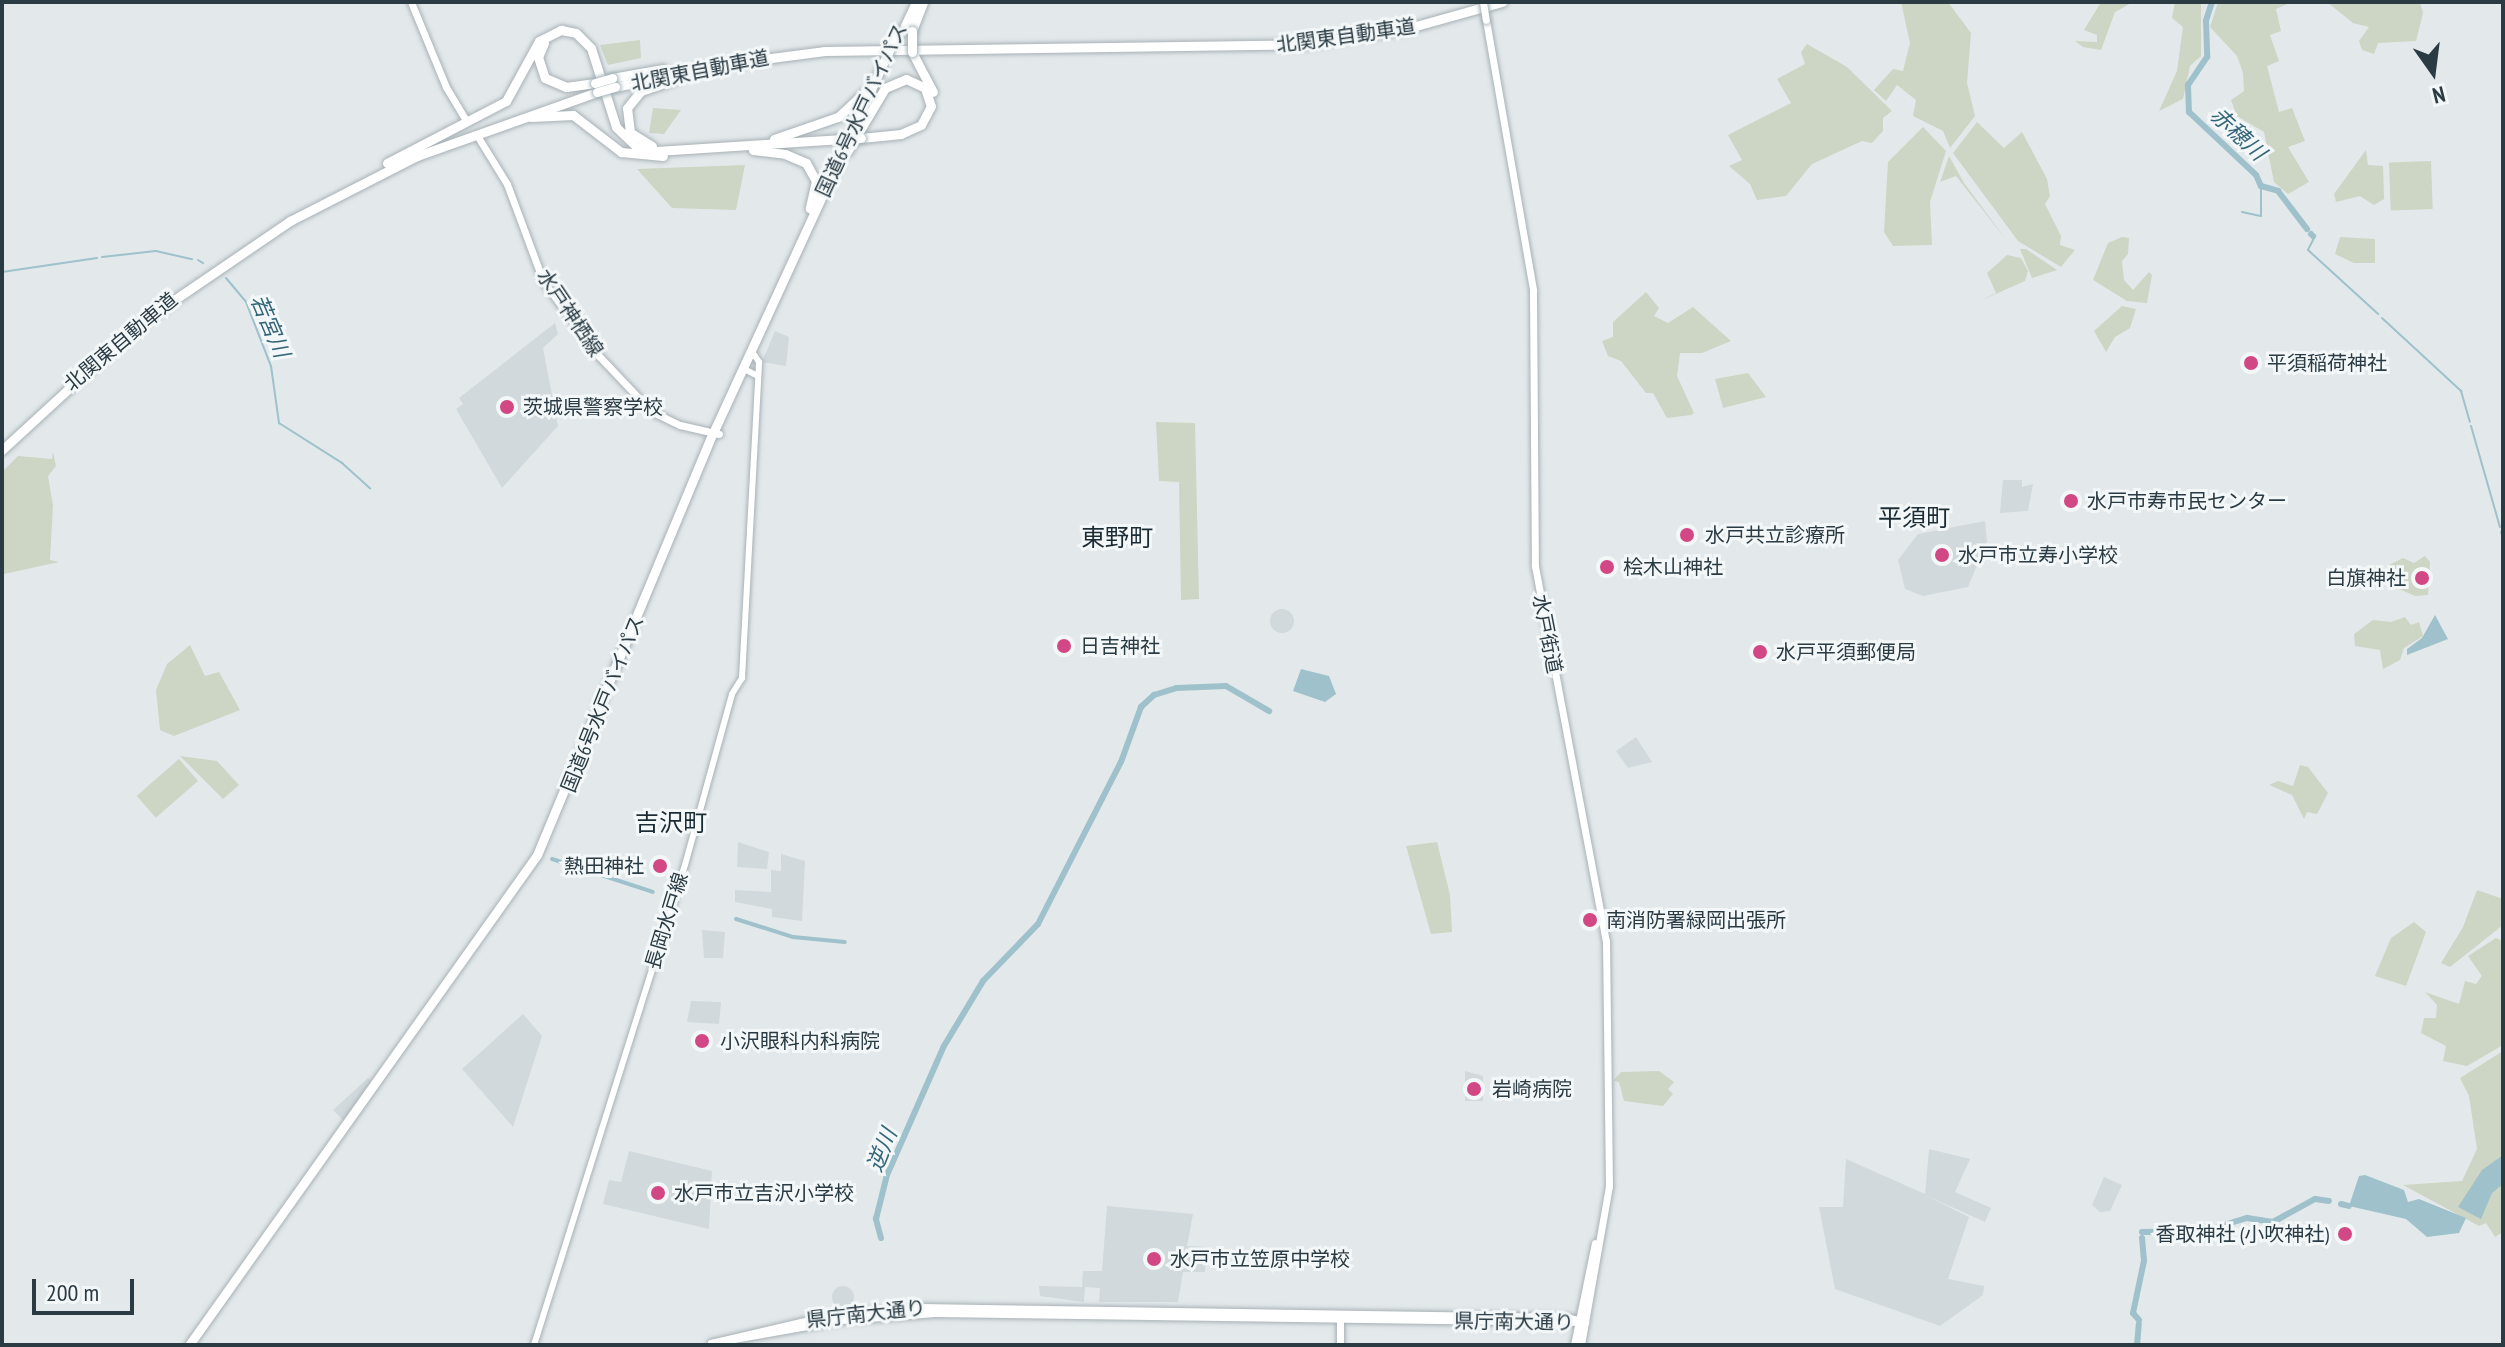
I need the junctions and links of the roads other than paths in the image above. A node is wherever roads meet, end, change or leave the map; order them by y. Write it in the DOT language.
graph roads {
  1 [pos="411,2"];
  2 [pos="914,2"];
  3 [pos="923,2"];
  4 [pos="1484,2"];
  5 [pos="1502,2"];
  6 [pos="904,32"];
  7 [pos="783,55"];
  8 [pos="888,56"];
  9 [pos="613,82"];
  10 [pos="596,87"];
  11 [pos="466,120"];
  12 [pos="478,137"];
  13 [pos="860,140"];
  14 [pos="444,144"];
  15 [pos="752,147"];
  16 [pos="667,150"];
  17 [pos="847,152"];
  18 [pos="656,156"];
  19 [pos="387,163"];
  20 [pos="792,261"];
  21 [pos="754,352"];
  22 [pos="748,371"];
  23 [pos="758,376"];
  24 [pos="716,434"];
  25 [pos="2,441"];
  26 [pos="2,450"];
  27 [pos="1340,1316"];
  28 [pos="1581,1321"];
  29 [pos="711,1344"];
  30 [pos="189,1345"];
  31 [pos="196,1345"];
  32 [pos="534,1345"];
  33 [pos="1340,1345"];
  34 [pos="1574,1345"];
  35 [pos="1581,1345"];
  1 -- 11 [label="main road"];
  2 -- 6 [label="highway, 国道6号水戸バイパス"];
  3 -- 6 [label="highway"];
  4 -- 9 [label="highway, 北関東自動車道"];
  4 -- 28 [label="main road, 水戸街道, bridge"];
  5 -- 7 [label="highway, 北関東自動車道"];
  6 -- 8 [label="highway, 国道6号水戸バイパス, bridge"];
  6 -- 13 [label="highway, bridge"];
  7 -- 9 [label="highway, 北関東自動車道"];
  7 -- 16 [label="highway"];
  8 -- 15 [label="highway"];
  8 -- 17 [label="highway, 国道6号水戸バイパス"];
  8 -- 20 [label="highway, 国道6号水戸バイパス"];
  9 -- 10 [label="highway, 北関東自動車道, bridge"];
  10 -- 14 [label="highway, 北関東自動車道"];
  10 -- 18 [label="highway"];
  10 -- 19 [label="highway, 北関東自動車道"];
  12 -- 24 [label="main road, 水戸神栖線"];
  13 -- 15 [label="highway, bridge"];
  13 -- 17 [label="highway"];
  14 -- 18 [label="highway"];
  14 -- 26 [label="highway, 北関東自動車道"];
  15 -- 16 [label="highway"];
  15 -- 18 [label="highway"];
  15 -- 20 [label="highway"];
  16 -- 19 [label="highway"];
  17 -- 21 [label="highway, 国道6号水戸バイパス"];
  19 -- 25 [label="highway, 北関東自動車道"];
  20 -- 21 [label="highway, 国道6号水戸バイパス"];
  21 -- 22 [label="highway, 国道6号水戸バイパス"];
  21 -- 23 [label="main road, 長岡水戸線"];
  21 -- 24 [label="highway, 国道6号水戸バイパス"];
  22 -- 23 [label="main road"];
  22 -- 24 [label="highway, 国道6号水戸バイパス"];
  23 -- 32 [label="main road, 長岡水戸線"];
  24 -- 30 [label="highway, 国道6号水戸バイパス"];
  24 -- 31 [label="highway, 国道6号水戸バイパス"];
  27 -- 28 [label="main road, 県庁南大通り"];
  27 -- 29 [label="main road, 県庁南大通り"];
  27 -- 33 [label="main road"];
  28 -- 34 [label="main road, 水戸街道"];
  28 -- 35 [label="main road, 水戸街道"];
}
